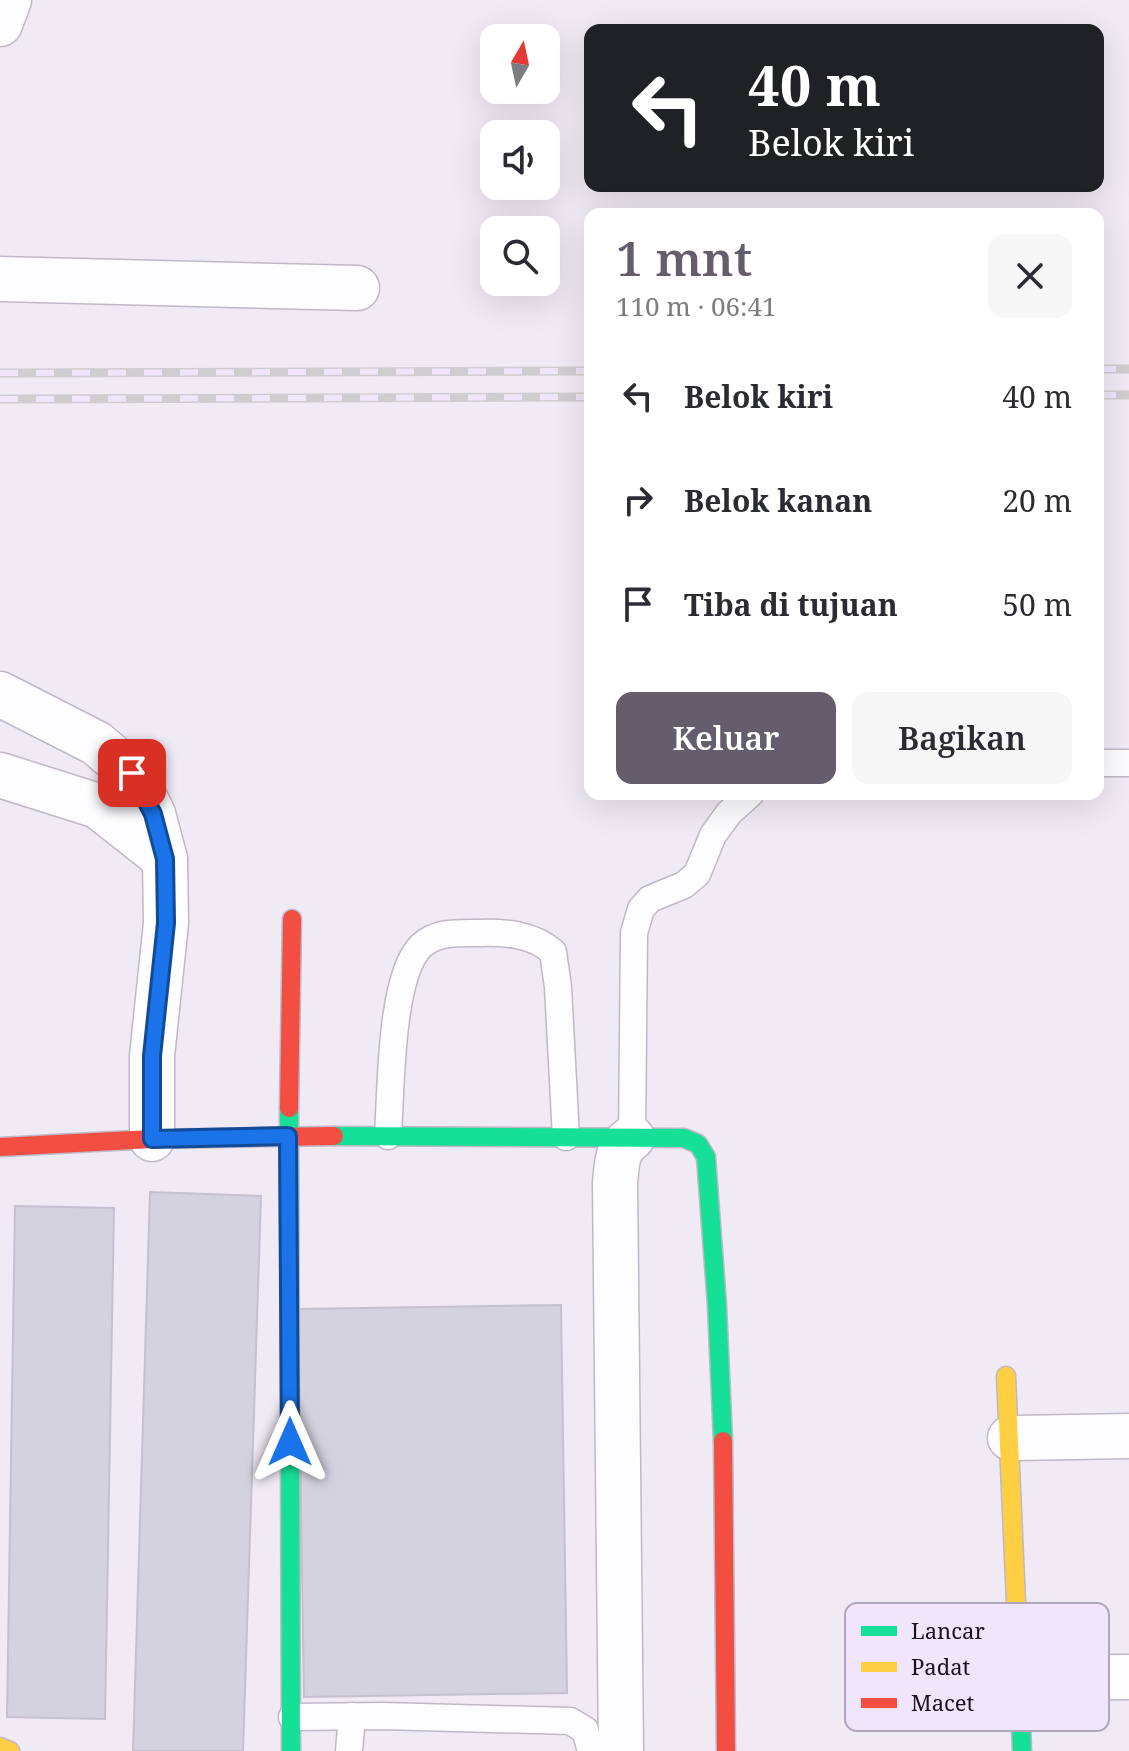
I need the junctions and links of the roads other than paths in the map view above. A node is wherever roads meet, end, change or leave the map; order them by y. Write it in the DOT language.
graph roads {
  1 [pos="9,0"];
  2 [pos="0,24"];
  3 [pos="0,279"];
  4 [pos="357,288"];
  5 [pos="0,694"];
  6 [pos="1104,763"];
  7 [pos="1129,763"];
  8 [pos="0,775"];
  9 [pos="743,800"];
  10 [pos="165,859"];
  11 [pos="292,919"];
  12 [pos="288,1136"];
  13 [pos="388,1136"];
  14 [pos="566,1137"];
  15 [pos="632,1138"];
  16 [pos="152,1139"];
  17 [pos="0,1147"];
  18 [pos="1006,1376"];
  19 [pos="1129,1436"];
  20 [pos="1010,1438"];
  21 [pos="1017,1603"];
  22 [pos="1109,1677"];
  23 [pos="1129,1677"];
  24 [pos="352,1716"];
  25 [pos="292,1717"];
  26 [pos="1021,1731"];
  27 [pos="0,1747"];
  28 [pos="10,1751"];
  29 [pos="291,1751"];
  30 [pos="349,1751"];
  31 [pos="591,1751"];
  32 [pos="621,1751"];
  33 [pos="726,1751"];
  34 [pos="1022,1751"];
  1 -- 2 [label="street"];
  3 -- 4 [label="street"];
  5 -- 10 [label="street"];
  6 -- 7 [label="lane"];
  8 -- 10 [label="street"];
  9 -- 15 [label="lane"];
  10 -- 16 [label="street"];
  11 -- 12 [label="street"];
  12 -- 13 [label="street"];
  12 -- 16 [label="street"];
  12 -- 25 [label="street"];
  13 -- 14 [label="street"];
  13 -- 14 [label="lane"];
  14 -- 15 [label="street"];
  15 -- 32 [label="street"];
  15 -- 33 [label="street"];
  16 -- 17 [label="street"];
  18 -- 20 [label="street"];
  19 -- 20 [label="street"];
  20 -- 21 [label="street"];
  22 -- 23 [label="street"];
  24 -- 25 [label="lane"];
  24 -- 30 [label="lane"];
  24 -- 31 [label="lane"];
  25 -- 29 [label="street"];
  26 -- 34 [label="street"];
  27 -- 28 [label="street"];
}
